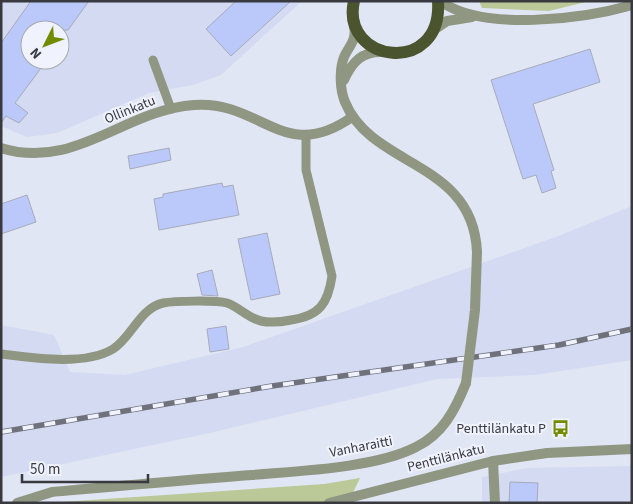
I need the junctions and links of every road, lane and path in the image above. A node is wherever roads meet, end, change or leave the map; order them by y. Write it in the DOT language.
graph roads {
  1 [pos="439,1"];
  2 [pos="353,2"];
  3 [pos="632,5"];
  4 [pos="483,16"];
  5 [pos="353,19"];
  6 [pos="435,30"];
  7 [pos="383,52"];
  8 [pos="153,60"];
  9 [pos="342,86"];
  10 [pos="171,109"];
  11 [pos="352,117"];
  12 [pos="306,136"];
  13 [pos="1,148"];
  14 [pos="1,354"];
  15 [pos="632,449"];
  16 [pos="493,461"];
  17 [pos="19,502"];
  18 [pos="329,503"];
  19 [pos="495,503"];
  1 -- 4 [label="street"];
  1 -- 6 [label="main road"];
  2 -- 5 [label="main road"];
  3 -- 4 [label="street"];
  4 -- 6 [label="street"];
  5 -- 7 [label="main road"];
  5 -- 9 [label="street, Vanharaitti"];
  6 -- 7 [label="main road"];
  7 -- 9 [label="street"];
  8 -- 10 [label="lane"];
  9 -- 11 [label="street, Vanharaitti"];
  10 -- 12 [label="street, Ollinkatu"];
  10 -- 13 [label="street, Ollinkatu"];
  11 -- 12 [label="street, Ollinkatu"];
  11 -- 17 [label="street, Vanharaitti, bridge"];
  12 -- 14 [label="lane"];
  15 -- 16 [label="street, Penttilänkatu"];
  16 -- 18 [label="street, Penttilänkatu"];
  16 -- 19 [label="street"];
}
